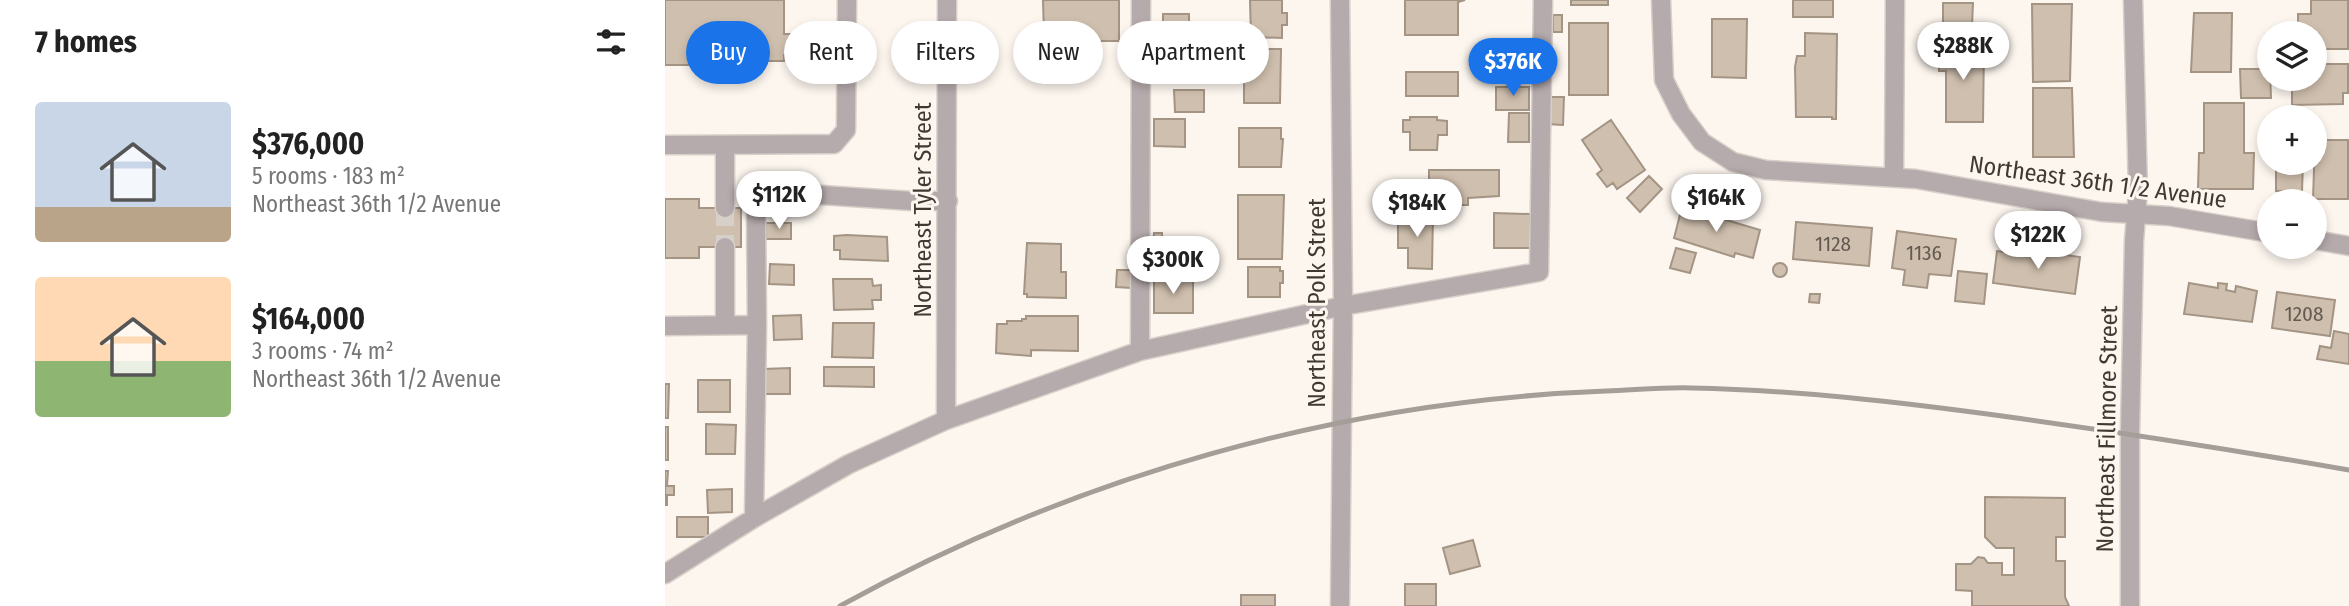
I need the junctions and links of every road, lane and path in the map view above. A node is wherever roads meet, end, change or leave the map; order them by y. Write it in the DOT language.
graph roads {
  1 [pos="847,0"];
  2 [pos="947,0"];
  3 [pos="1141,0"];
  4 [pos="1341,0"];
  5 [pos="1543,0"];
  6 [pos="1661,0"];
  7 [pos="1895,0"];
  8 [pos="2133,0"];
  9 [pos="665,145"];
  10 [pos="725,145"];
  11 [pos="1894,177"];
  12 [pos="947,201"];
  13 [pos="725,208"];
  14 [pos="2136,214"];
  15 [pos="2257,231"];
  16 [pos="2327,242"];
  17 [pos="2349,246"];
  18 [pos="725,247"];
  19 [pos="1343,306"];
  20 [pos="725,325"];
  21 [pos="757,325"];
  22 [pos="665,326"];
  23 [pos="1140,351"];
  24 [pos="946,420"];
  25 [pos="754,519"];
  26 [pos="665,574"];
  27 [pos="1340,606"];
  28 [pos="2130,606"];
  1 -- 10 [label="street"];
  2 -- 12 [label="street, Northeast Tyler Street"];
  3 -- 23 [label="street"];
  4 -- 19 [label="street, Northeast Polk Street"];
  5 -- 19 [label="street"];
  6 -- 11 [label="street, Northeast 36th 1/2 Avenue"];
  7 -- 11 [label="street"];
  8 -- 14 [label="street, Northeast Fillmore Street"];
  9 -- 10 [label="street"];
  10 -- 13 [label="street"];
  11 -- 14 [label="street, Northeast 36th 1/2 Avenue"];
  12 -- 21 [label="street"];
  12 -- 24 [label="street, Northeast Tyler Street"];
  14 -- 15 [label="street, Northeast 36th 1/2 Avenue"];
  14 -- 28 [label="street, Northeast Fillmore Street"];
  16 -- 17 [label="street"];
  18 -- 20 [label="street"];
  19 -- 23 [label="street"];
  19 -- 27 [label="street, Northeast Polk Street"];
  20 -- 21 [label="street"];
  20 -- 22 [label="street"];
  21 -- 25 [label="street"];
  23 -- 24 [label="street"];
  24 -- 25 [label="street"];
  25 -- 26 [label="street"];
}
